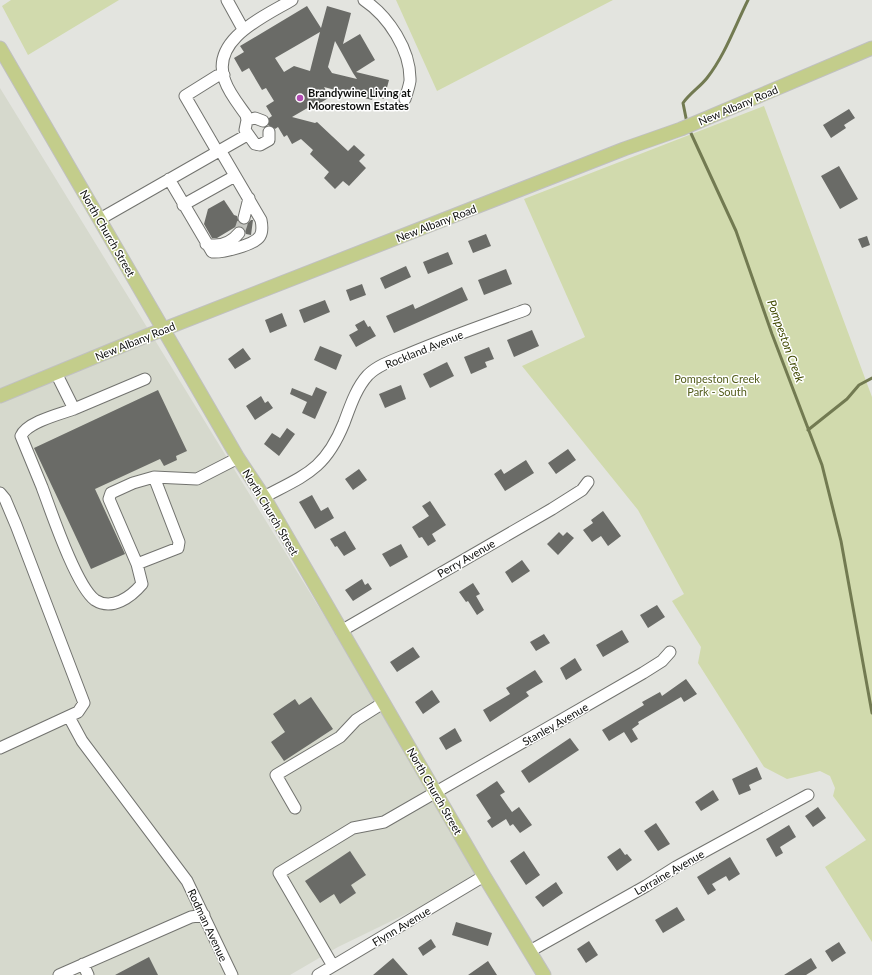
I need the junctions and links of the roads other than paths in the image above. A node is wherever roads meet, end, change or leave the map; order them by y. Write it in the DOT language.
graph roads {
  1 [pos="227,0"];
  2 [pos="292,0"];
  3 [pos="364,0"];
  4 [pos="243,29"];
  5 [pos="0,48"];
  6 [pos="872,48"];
  7 [pos="224,75"];
  8 [pos="405,99"];
  9 [pos="247,120"];
  10 [pos="263,121"];
  11 [pos="269,132"];
  12 [pos="247,135"];
  13 [pos="218,151"];
  14 [pos="236,176"];
  15 [pos="168,179"];
  16 [pos="249,198"];
  17 [pos="183,205"];
  18 [pos="244,218"];
  19 [pos="100,219"];
  20 [pos="239,233"];
  21 [pos="206,244"];
  22 [pos="525,310"];
  23 [pos="164,329"];
  24 [pos="56,373"];
  25 [pos="145,379"];
  26 [pos="0,396"];
  27 [pos="74,409"];
  28 [pos="238,458"];
  29 [pos="154,477"];
  30 [pos="588,482"];
  31 [pos="0,493"];
  32 [pos="264,497"];
  33 [pos="137,564"];
  34 [pos="341,631"];
  35 [pos="670,652"];
  36 [pos="383,703"];
  37 [pos="69,717"];
  38 [pos="0,748"];
  39 [pos="437,792"];
  40 [pos="808,795"];
  41 [pos="295,808"];
  42 [pos="484,876"];
  43 [pos="204,915"];
  44 [pos="530,951"];
  45 [pos="83,964"];
  46 [pos="333,966"];
  47 [pos="59,975"];
  48 [pos="88,975"];
  49 [pos="232,975"];
  50 [pos="318,975"];
  51 [pos="544,975"];
  1 -- 4 [label="street"];
  2 -- 4 [label="street"];
  3 -- 8 [label="street"];
  4 -- 7 [label="street"];
  5 -- 19 [label="main road, North Church Street"];
  6 -- 23 [label="main road, New Albany Road"];
  7 -- 9 [label="street"];
  7 -- 13 [label="street"];
  9 -- 10 [label="street"];
  9 -- 12 [label="street"];
  11 -- 12 [label="street"];
  12 -- 13 [label="street"];
  13 -- 14 [label="street"];
  13 -- 15 [label="street"];
  14 -- 16 [label="street"];
  14 -- 17 [label="street"];
  15 -- 17 [label="street"];
  15 -- 19 [label="street"];
  16 -- 18 [label="street"];
  16 -- 21 [label="street"];
  17 -- 21 [label="street"];
  19 -- 23 [label="main road, North Church Street"];
  20 -- 21 [label="street"];
  22 -- 32 [label="street, Rockland Avenue"];
  23 -- 24 [label="main road, New Albany Road"];
  23 -- 28 [label="main road, North Church Street"];
  24 -- 26 [label="main road, New Albany Road"];
  24 -- 27 [label="street"];
  25 -- 27 [label="street"];
  27 -- 33 [label="street"];
  28 -- 29 [label="street"];
  28 -- 32 [label="main road, North Church Street"];
  29 -- 33 [label="street"];
  29 -- 33 [label="street"];
  30 -- 34 [label="street, Perry Avenue"];
  31 -- 37 [label="street"];
  32 -- 34 [label="main road, North Church Street"];
  34 -- 36 [label="main road, North Church Street"];
  35 -- 39 [label="street, Stanley Avenue"];
  36 -- 39 [label="main road, North Church Street"];
  36 -- 41 [label="street"];
  37 -- 38 [label="street"];
  37 -- 43 [label="street, Rodman Avenue"];
  39 -- 42 [label="main road, North Church Street"];
  39 -- 46 [label="street, Stanley Avenue"];
  40 -- 44 [label="street, Lorraine Avenue"];
  42 -- 44 [label="main road, North Church Street"];
  42 -- 46 [label="street, Flynn Avenue"];
  43 -- 45 [label="street"];
  43 -- 49 [label="street, Rodman Avenue"];
  44 -- 51 [label="main road, North Church Street"];
  45 -- 47 [label="street"];
  45 -- 48 [label="street"];
  46 -- 50 [label="street, Flynn Avenue"];
}
